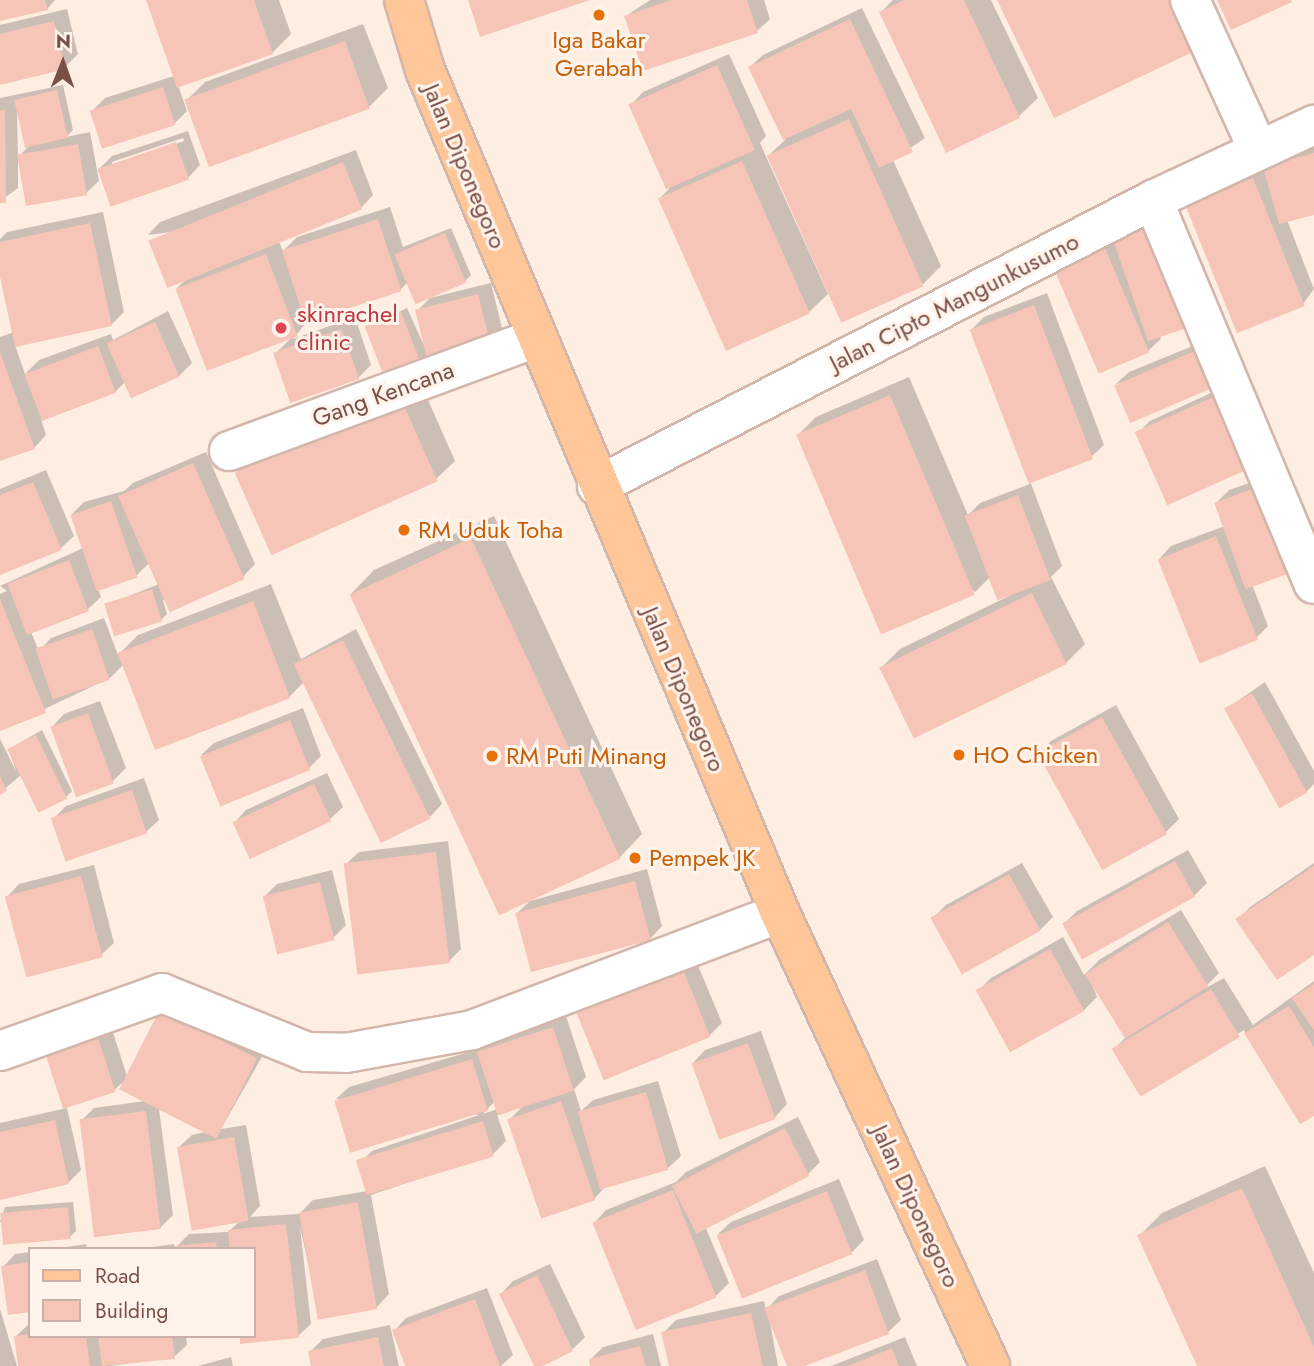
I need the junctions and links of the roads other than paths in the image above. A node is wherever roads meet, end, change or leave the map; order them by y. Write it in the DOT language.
graph roads {
  1 [pos="404,0"];
  2 [pos="1190,0"];
  3 [pos="1314,125"];
  4 [pos="1258,149"];
  5 [pos="1153,200"];
  6 [pos="536,338"];
  7 [pos="229,451"];
  8 [pos="597,486"];
  9 [pos="1314,584"];
  10 [pos="780,913"];
  11 [pos="0,1052"];
  12 [pos="990,1366"];
  1 -- 6 [label="main road, Jalan Diponegoro"];
  2 -- 4 [label="street"];
  3 -- 4 [label="street, Jalan Cipto Mangunkusumo"];
  4 -- 5 [label="street, Jalan Cipto Mangunkusumo"];
  5 -- 8 [label="street, Jalan Cipto Mangunkusumo"];
  5 -- 9 [label="street"];
  6 -- 7 [label="street, Gang Kencana"];
  6 -- 8 [label="main road, Jalan Diponegoro"];
  8 -- 10 [label="main road, Jalan Diponegoro"];
  10 -- 11 [label="street"];
  10 -- 12 [label="main road, Jalan Diponegoro"];
}
